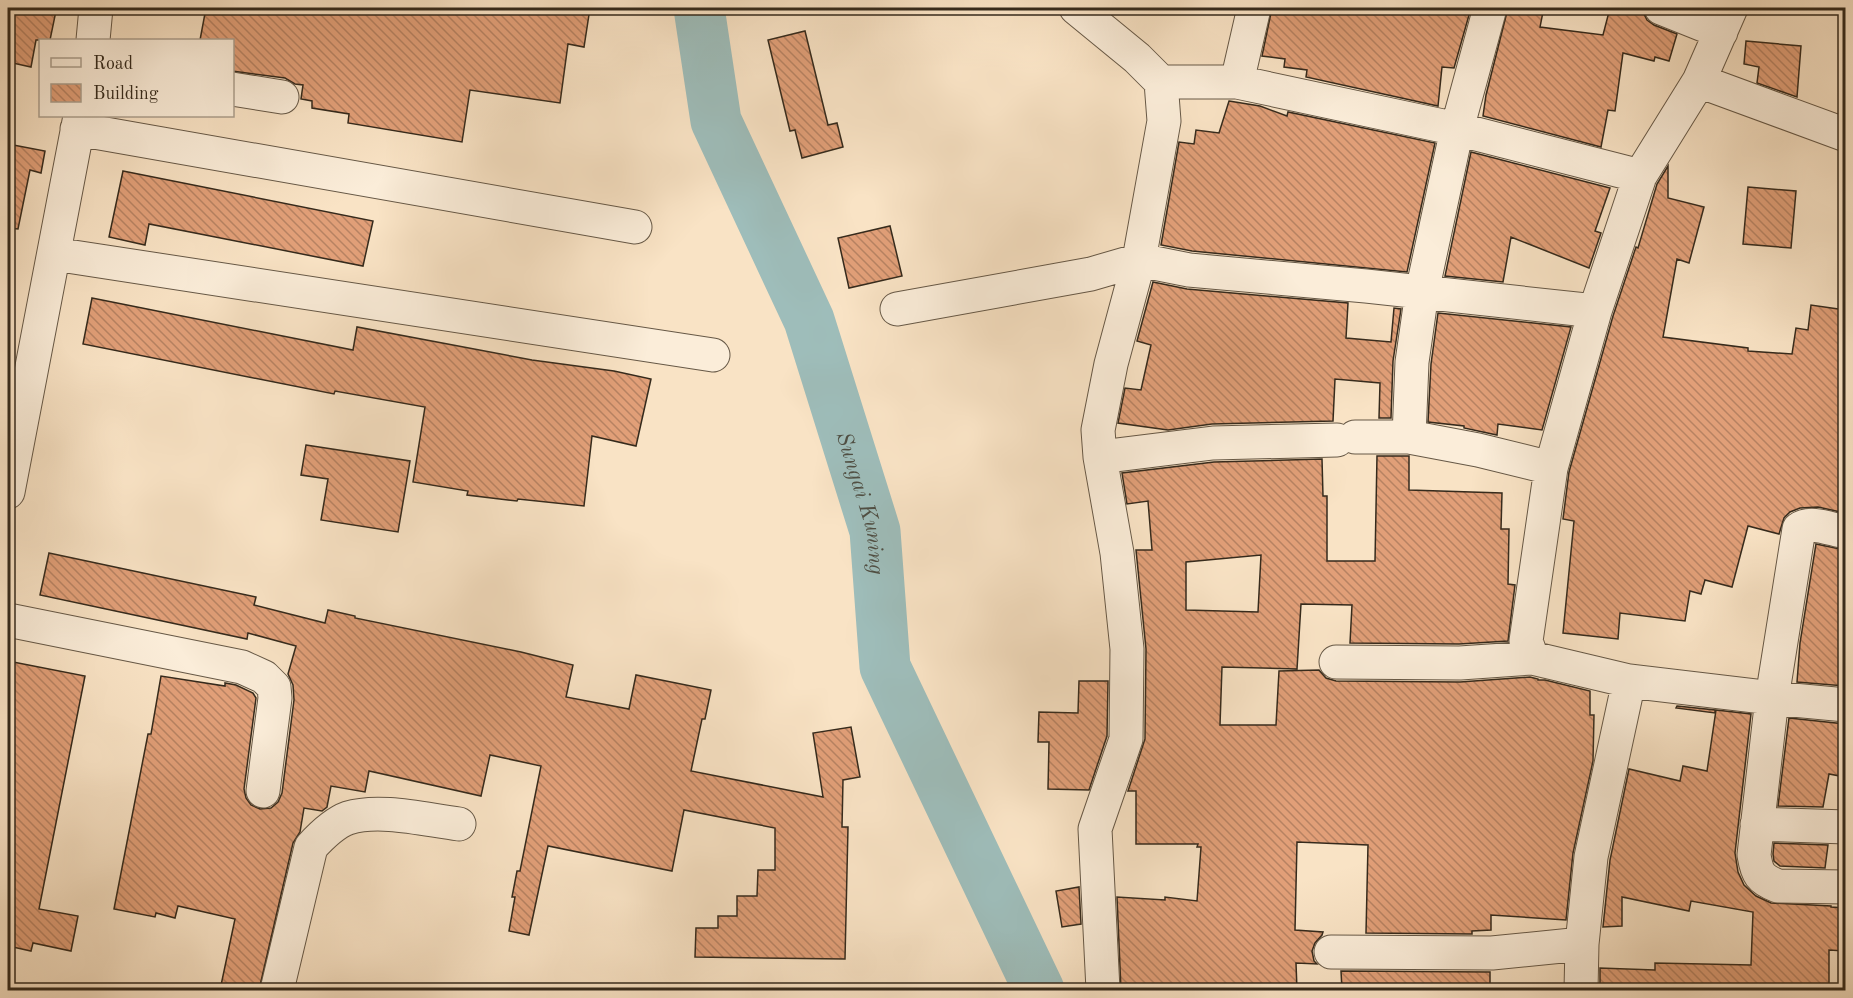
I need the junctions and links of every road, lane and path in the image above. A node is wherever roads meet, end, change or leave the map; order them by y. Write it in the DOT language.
graph roads {
  1 [pos="96,8"];
  2 [pos="1076,8"];
  3 [pos="1254,8"];
  4 [pos="1490,8"];
  5 [pos="1661,8"];
  6 [pos="1726,20"];
  7 [pos="93,39"];
  8 [pos="1699,81"];
  9 [pos="1161,82"];
  10 [pos="1237,82"];
  11 [pos="234,89"];
  12 [pos="282,97"];
  13 [pos="79,122"];
  14 [pos="1457,129"];
  15 [pos="1845,135"];
  16 [pos="1640,176"];
  17 [pos="636,226"];
  18 [pos="54,254"];
  19 [pos="1139,260"];
  20 [pos="1422,292"];
  21 [pos="897,309"];
  22 [pos="1595,311"];
  23 [pos="713,355"];
  24 [pos="1409,437"];
  25 [pos="1100,457"];
  26 [pos="1551,468"];
  27 [pos="8,492"];
  28 [pos="1845,532"];
  29 [pos="8,620"];
  30 [pos="1532,658"];
  31 [pos="1336,662"];
  32 [pos="1629,681"];
  33 [pos="1772,698"];
  34 [pos="1845,705"];
  35 [pos="263,791"];
  36 [pos="459,824"];
  37 [pos="1756,824"];
  38 [pos="1845,827"];
  39 [pos="1845,887"];
  40 [pos="1582,944"];
  41 [pos="1331,952"];
  42 [pos="277,990"];
  43 [pos="1103,990"];
  44 [pos="1581,990"];
  1 -- 7 [label="street"];
  2 -- 9 [label="street"];
  3 -- 10 [label="street"];
  4 -- 14 [label="street"];
  5 -- 6 [label="street"];
  6 -- 8 [label="street"];
  8 -- 15 [label="street"];
  8 -- 16 [label="street"];
  9 -- 10 [label="street"];
  9 -- 19 [label="street"];
  10 -- 14 [label="street"];
  11 -- 12 [label="street"];
  13 -- 17 [label="street"];
  13 -- 18 [label="street"];
  14 -- 16 [label="street"];
  14 -- 20 [label="street"];
  16 -- 22 [label="street"];
  18 -- 23 [label="street"];
  18 -- 27 [label="street"];
  19 -- 20 [label="street"];
  19 -- 21 [label="street"];
  19 -- 25 [label="street"];
  20 -- 22 [label="street"];
  20 -- 24 [label="street"];
  22 -- 26 [label="street"];
  24 -- 25 [label="street"];
  24 -- 26 [label="street"];
  25 -- 43 [label="street"];
  26 -- 30 [label="street"];
  28 -- 33 [label="street"];
  29 -- 35 [label="street"];
  30 -- 31 [label="street"];
  30 -- 32 [label="street"];
  32 -- 33 [label="street"];
  32 -- 40 [label="street"];
  33 -- 34 [label="street"];
  33 -- 37 [label="street"];
  36 -- 42 [label="street"];
  37 -- 38 [label="street"];
  37 -- 39 [label="street"];
  40 -- 41 [label="street"];
  40 -- 44 [label="street"];
}
